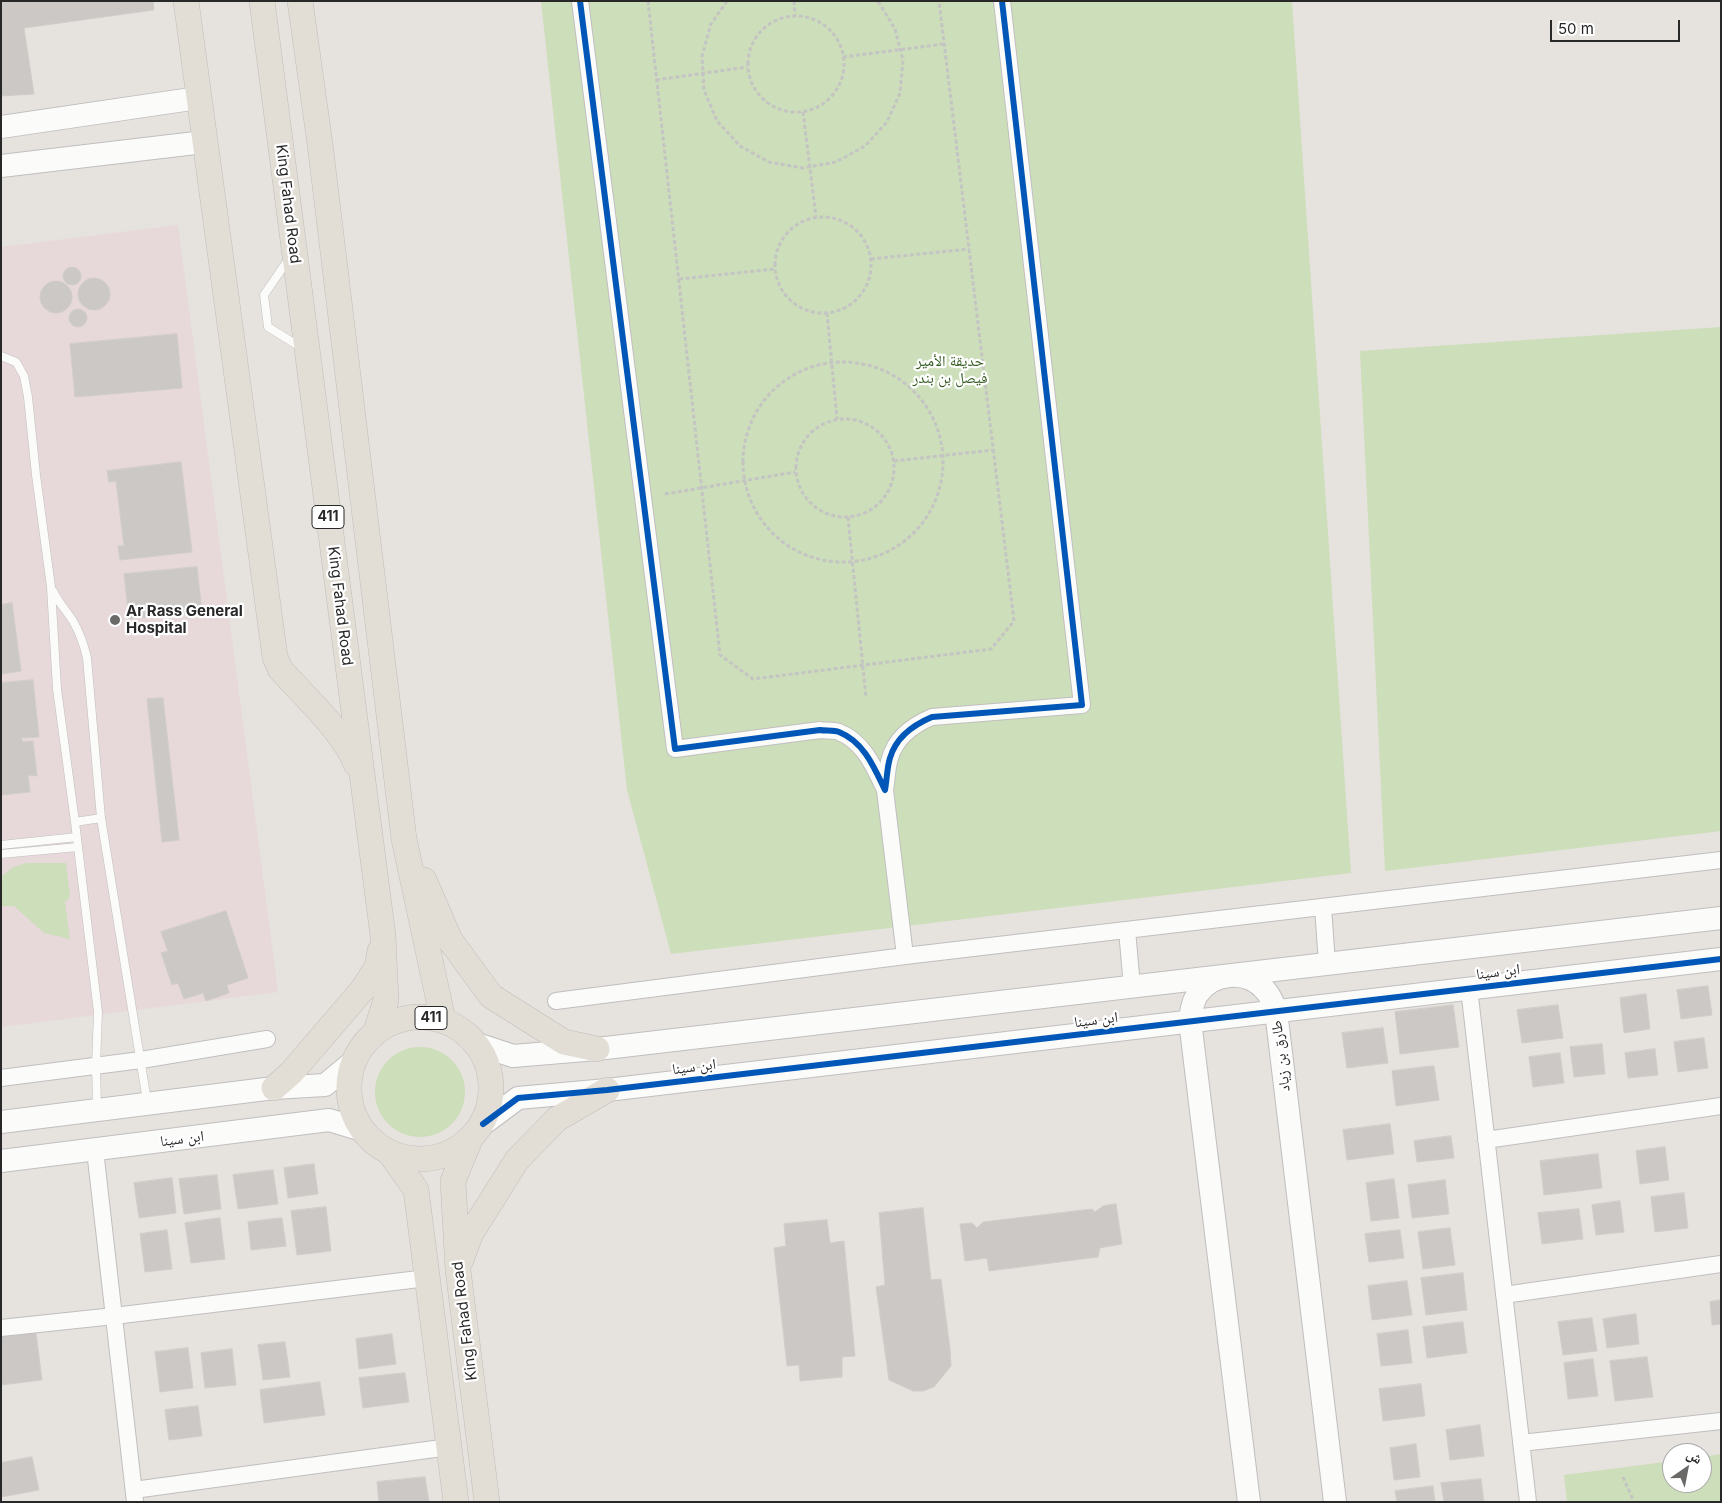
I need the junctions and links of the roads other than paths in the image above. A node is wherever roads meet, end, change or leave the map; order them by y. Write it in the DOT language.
graph roads {
  1 [pos="186,1"];
  2 [pos="262,1"];
  3 [pos="300,1"];
  4 [pos="580,1"];
  5 [pos="1002,1"];
  6 [pos="198,98"];
  7 [pos="1,127"];
  8 [pos="204,142"];
  9 [pos="1,166"];
  10 [pos="294,251"];
  11 [pos="307,351"];
  12 [pos="1,356"];
  13 [pos="51,587"];
  14 [pos="363,784"];
  15 [pos="885,790"];
  16 [pos="102,818"];
  17 [pos="75,822"];
  18 [pos="77,837"];
  19 [pos="404,839"];
  20 [pos="1,845"];
  21 [pos="78,847"];
  22 [pos="1,854"];
  23 [pos="1721,860"];
  24 [pos="1323,907"];
  25 [pos="1721,918"];
  26 [pos="1127,930"];
  27 [pos="382,936"];
  28 [pos="905,956"];
  29 [pos="1721,959"];
  30 [pos="1327,964"];
  31 [pos="1231,975"];
  32 [pos="1132,987"];
  33 [pos="1469,988"];
  34 [pos="556,1001"];
  35 [pos="1276,1011"];
  36 [pos="442,1020"];
  37 [pos="1190,1021"];
  38 [pos="376,1031"];
  39 [pos="268,1039"];
  40 [pos="477,1044"];
  41 [pos="597,1049"];
  42 [pos="141,1060"];
  43 [pos="354,1062"];
  44 [pos="96,1065"];
  45 [pos="1,1078"];
  46 [pos="274,1088"];
  47 [pos="607,1090"];
  48 [pos="147,1104"];
  49 [pos="1721,1106"];
  50 [pos="98,1110"];
  51 [pos="1,1122"];
  52 [pos="362,1130"];
  53 [pos="476,1133"];
  54 [pos="1486,1140"];
  55 [pos="96,1150"];
  56 [pos="390,1153"];
  57 [pos="1,1161"];
  58 [pos="1721,1264"];
  59 [pos="458,1270"];
  60 [pos="427,1278"];
  61 [pos="1504,1295"];
  62 [pos="114,1316"];
  63 [pos="1,1328"];
  64 [pos="1721,1421"];
  65 [pos="1522,1443"];
  66 [pos="449,1447"];
  67 [pos="134,1496"];
  68 [pos="456,1502"];
  69 [pos="487,1502"];
  70 [pos="1249,1502"];
  71 [pos="1335,1502"];
  72 [pos="1528,1502"];
  1 -- 6 [label="main road"];
  2 -- 10 [label="main road, King Fahad Road / 411"];
  3 -- 19 [label="main road, 411"];
  4 -- 15 [label="street"];
  5 -- 15 [label="street"];
  6 -- 7 [label="street"];
  6 -- 8 [label="main road"];
  8 -- 9 [label="street"];
  8 -- 14 [label="main road"];
  10 -- 11 [label="main road, King Fahad Road / 411"];
  10 -- 11 [label="lane"];
  11 -- 14 [label="main road, King Fahad Road / 411"];
  12 -- 13 [label="lane"];
  13 -- 16 [label="lane"];
  13 -- 17 [label="lane"];
  14 -- 27 [label="main road, King Fahad Road / 411"];
  15 -- 28 [label="street"];
  16 -- 17 [label="lane"];
  16 -- 42 [label="lane"];
  17 -- 18 [label="lane"];
  18 -- 20 [label="lane"];
  18 -- 21 [label="lane"];
  19 -- 36 [label="main road, 411"];
  19 -- 41 [label="main road"];
  21 -- 22 [label="lane"];
  21 -- 44 [label="lane"];
  23 -- 24 [label="street"];
  24 -- 26 [label="street"];
  24 -- 30 [label="street"];
  25 -- 30 [label="street, ابن سينا"];
  26 -- 28 [label="street"];
  26 -- 32 [label="street"];
  27 -- 38 [label="main road, King Fahad Road / 411"];
  27 -- 46 [label="main road"];
  28 -- 34 [label="street"];
  29 -- 33 [label="street, ابن سينا"];
  30 -- 31 [label="street, ابن سينا"];
  31 -- 32 [label="street, ابن سينا"];
  31 -- 35 [label="street, طارق بن زياد"];
  31 -- 37 [label="street"];
  32 -- 41 [label="street, ابن سينا"];
  33 -- 35 [label="street, ابن سينا"];
  33 -- 54 [label="street"];
  35 -- 37 [label="street, ابن سينا"];
  35 -- 71 [label="street, طارق بن زياد"];
  36 -- 38 [label="main road, 411"];
  36 -- 40 [label="main road, 411"];
  37 -- 47 [label="street, ابن سينا"];
  37 -- 70 [label="street"];
  38 -- 43 [label="main road, 411"];
  39 -- 42 [label="street"];
  40 -- 41 [label="street, ابن سينا"];
  40 -- 53 [label="main road, 411"];
  42 -- 44 [label="street"];
  42 -- 48 [label="lane"];
  43 -- 46 [label="street"];
  43 -- 52 [label="main road, 411"];
  44 -- 45 [label="street"];
  44 -- 50 [label="lane"];
  46 -- 48 [label="street"];
  47 -- 53 [label="street, ابن سينا"];
  47 -- 59 [label="main road"];
  48 -- 50 [label="street"];
  49 -- 54 [label="street"];
  50 -- 51 [label="street"];
  52 -- 55 [label="street, ابن سينا"];
  52 -- 56 [label="main road, 411"];
  53 -- 56 [label="main road, 411"];
  53 -- 59 [label="main road, King Fahad Road / 411"];
  54 -- 61 [label="street"];
  55 -- 57 [label="street, ابن سينا"];
  55 -- 62 [label="street"];
  56 -- 60 [label="main road, 411"];
  58 -- 61 [label="street"];
  59 -- 69 [label="main road, King Fahad Road / 411"];
  60 -- 62 [label="street"];
  60 -- 66 [label="main road, 411"];
  61 -- 65 [label="street"];
  62 -- 63 [label="street"];
  62 -- 67 [label="street"];
  64 -- 65 [label="street"];
  65 -- 72 [label="street"];
  66 -- 67 [label="street"];
  66 -- 68 [label="main road, 411"];
}
